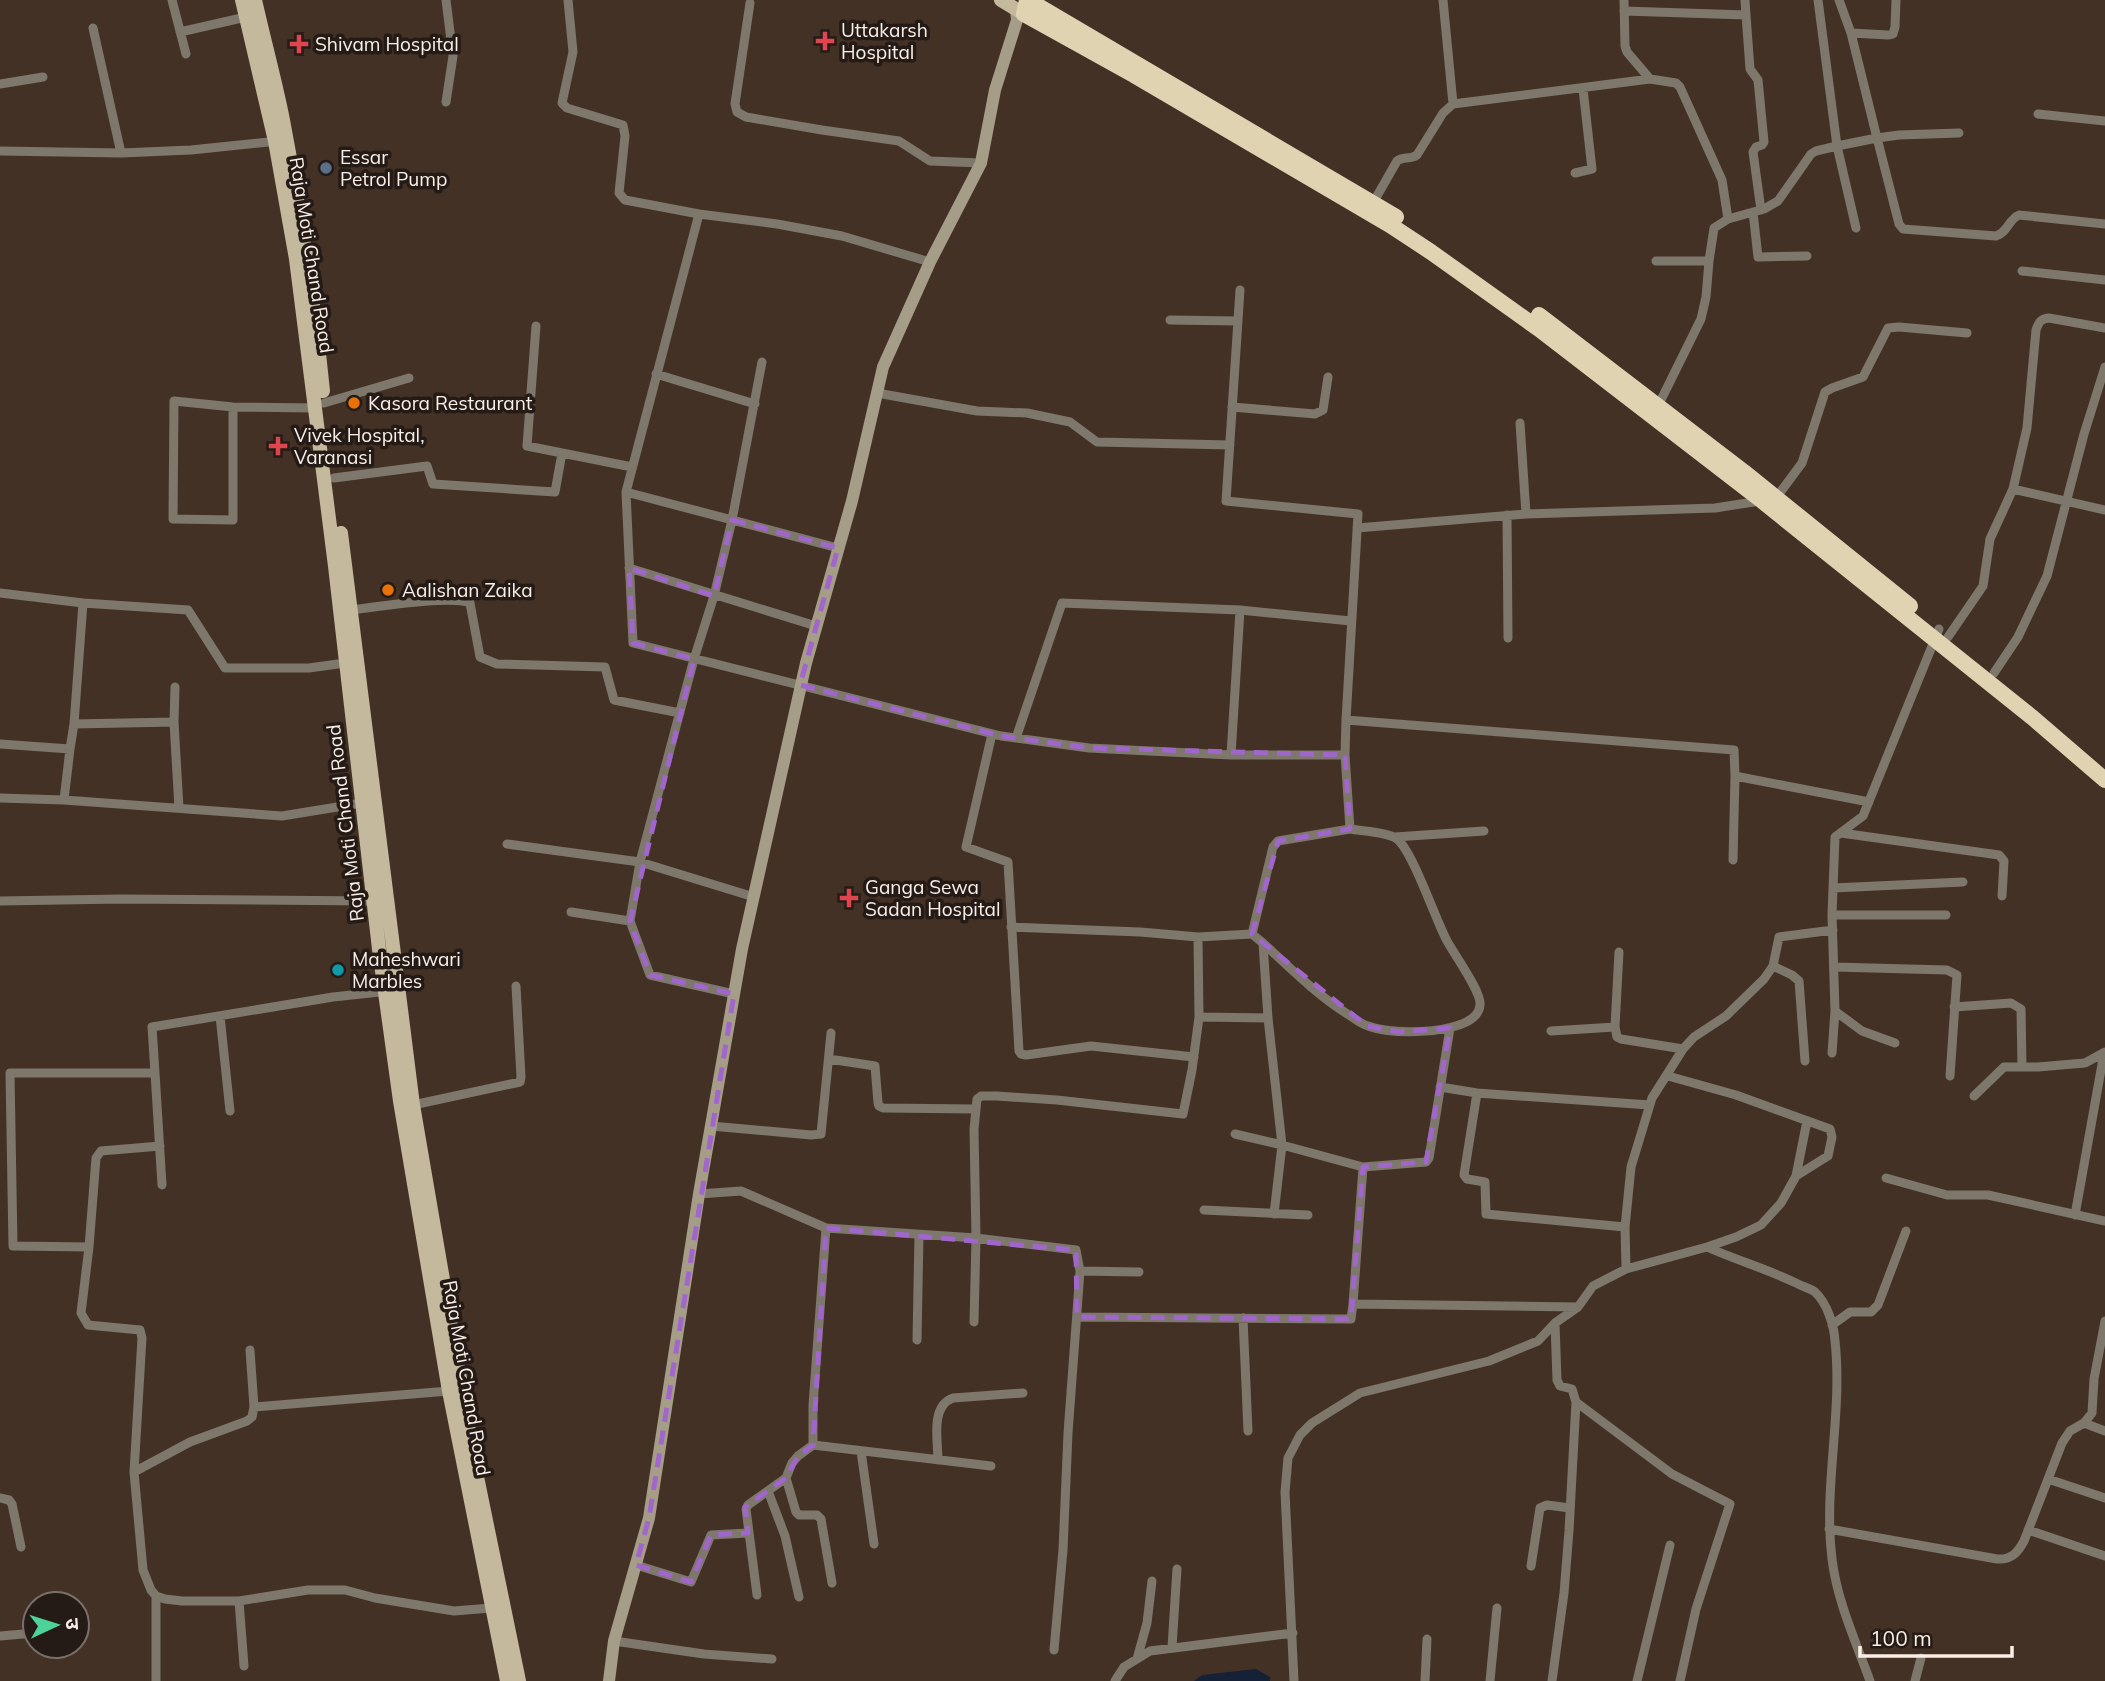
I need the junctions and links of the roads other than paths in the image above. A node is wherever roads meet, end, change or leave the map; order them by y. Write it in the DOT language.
graph roads {
  1 [pos="172,0"];
  2 [pos="242,0"];
  3 [pos="255,0"];
  4 [pos="446,0"];
  5 [pos="568,0"];
  6 [pos="1000,0"];
  7 [pos="1443,0"];
  8 [pos="1624,0"];
  9 [pos="1745,0"];
  10 [pos="1818,0"];
  11 [pos="1839,0"];
  12 [pos="1896,0"];
  13 [pos="750,3"];
  14 [pos="1022,7"];
  15 [pos="1624,11"];
  16 [pos="1746,15"];
  17 [pos="246,17"];
  18 [pos="93,28"];
  19 [pos="180,32"];
  20 [pos="1851,33"];
  21 [pos="186,54"];
  22 [pos="43,77"];
  23 [pos="1650,79"];
  24 [pos="0,83"];
  25 [pos="1583,89"];
  26 [pos="446,102"];
  27 [pos="1454,104"];
  28 [pos="2038,114"];
  29 [pos="2105,121"];
  30 [pos="1959,133"];
  31 [pos="1877,138"];
  32 [pos="281,141"];
  33 [pos="1837,146"];
  34 [pos="0,151"];
  35 [pos="121,153"];
  36 [pos="981,163"];
  37 [pos="1575,173"];
  38 [pos="1373,203"];
  39 [pos="1757,211"];
  40 [pos="699,214"];
  41 [pos="1728,219"];
  42 [pos="2105,224"];
  43 [pos="1856,228"];
  44 [pos="1807,256"];
  45 [pos="1656,261"];
  46 [pos="1709,261"];
  47 [pos="930,262"];
  48 [pos="2022,271"];
  49 [pos="2105,279"];
  50 [pos="1240,290"];
  51 [pos="1170,320"];
  52 [pos="1238,321"];
  53 [pos="536,326"];
  54 [pos="2105,328"];
  55 [pos="1967,333"];
  56 [pos="762,362"];
  57 [pos="2105,367"];
  58 [pos="656,374"];
  59 [pos="409,377"];
  60 [pos="1328,377"];
  61 [pos="877,394"];
  62 [pos="755,404"];
  63 [pos="320,406"];
  64 [pos="1658,406"];
  65 [pos="233,407"];
  66 [pos="1232,407"];
  67 [pos="1520,423"];
  68 [pos="1230,445"];
  69 [pos="562,453"];
  70 [pos="632,467"];
  71 [pos="334,478"];
  72 [pos="2013,489"];
  73 [pos="626,492"];
  74 [pos="1769,499"];
  75 [pos="2067,500"];
  76 [pos="2105,510"];
  77 [pos="1526,514"];
  78 [pos="1507,516"];
  79 [pos="732,520"];
  80 [pos="1357,528"];
  81 [pos="838,548"];
  82 [pos="629,568"];
  83 [pos="0,593"];
  84 [pos="714,596"];
  85 [pos="83,603"];
  86 [pos="351,610"];
  87 [pos="1240,610"];
  88 [pos="1351,621"];
  89 [pos="816,626"];
  90 [pos="1941,635"];
  91 [pos="1508,638"];
  92 [pos="694,659"];
  93 [pos="345,663"];
  94 [pos="1994,673"];
  95 [pos="800,685"];
  96 [pos="175,687"];
  97 [pos="680,713"];
  98 [pos="1346,720"];
  99 [pos="174,722"];
  100 [pos="74,724"];
  101 [pos="992,734"];
  102 [pos="1016,738"];
  103 [pos="0,744"];
  104 [pos="70,750"];
  105 [pos="1231,755"];
  106 [pos="1345,755"];
  107 [pos="2105,766"];
  108 [pos="1735,776"];
  109 [pos="2105,780"];
  110 [pos="0,798"];
  111 [pos="64,800"];
  112 [pos="1869,802"];
  113 [pos="362,803"];
  114 [pos="179,808"];
  115 [pos="1350,829"];
  116 [pos="1484,831"];
  117 [pos="1840,832"];
  118 [pos="1395,837"];
  119 [pos="507,844"];
  120 [pos="1733,860"];
  121 [pos="640,862"];
  122 [pos="1964,882"];
  123 [pos="1833,888"];
  124 [pos="2002,896"];
  125 [pos="754,897"];
  126 [pos="0,901"];
  127 [pos="373,901"];
  128 [pos="570,912"];
  129 [pos="1832,915"];
  130 [pos="1946,915"];
  131 [pos="630,920"];
  132 [pos="1011,926"];
  133 [pos="1833,930"];
  134 [pos="1252,934"];
  135 [pos="1198,937"];
  136 [pos="1263,943"];
  137 [pos="1619,951"];
  138 [pos="1773,966"];
  139 [pos="1834,967"];
  140 [pos="516,986"];
  141 [pos="391,991"];
  142 [pos="734,994"];
  143 [pos="1954,1007"];
  144 [pos="1835,1012"];
  145 [pos="220,1016"];
  146 [pos="1199,1017"];
  147 [pos="1268,1018"];
  148 [pos="1615,1027"];
  149 [pos="1450,1028"];
  150 [pos="1551,1031"];
  151 [pos="831,1032"];
  152 [pos="1895,1043"];
  153 [pos="1684,1049"];
  154 [pos="1832,1053"];
  155 [pos="2104,1053"];
  156 [pos="1194,1057"];
  157 [pos="829,1059"];
  158 [pos="1805,1062"];
  159 [pos="2022,1067"];
  160 [pos="155,1073"];
  161 [pos="1668,1076"];
  162 [pos="1950,1076"];
  163 [pos="1440,1087"];
  164 [pos="1477,1093"];
  165 [pos="1974,1096"];
  166 [pos="413,1105"];
  167 [pos="1650,1105"];
  168 [pos="975,1109"];
  169 [pos="230,1111"];
  170 [pos="1807,1121"];
  171 [pos="711,1126"];
  172 [pos="1235,1133"];
  173 [pos="1282,1145"];
  174 [pos="160,1146"];
  175 [pos="1363,1167"];
  176 [pos="1796,1176"];
  177 [pos="1885,1178"];
  178 [pos="162,1185"];
  179 [pos="699,1194"];
  180 [pos="1205,1210"];
  181 [pos="1274,1213"];
  182 [pos="1308,1215"];
  183 [pos="2075,1215"];
  184 [pos="2105,1221"];
  185 [pos="1625,1227"];
  186 [pos="825,1228"];
  187 [pos="1906,1231"];
  188 [pos="919,1235"];
  189 [pos="976,1238"];
  190 [pos="13,1246"];
  191 [pos="0,1247"];
  192 [pos="89,1247"];
  193 [pos="1707,1247"];
  194 [pos="1626,1269"];
  195 [pos="1080,1271"];
  196 [pos="1139,1272"];
  197 [pos="1353,1304"];
  198 [pos="1578,1307"];
  199 [pos="1077,1317"];
  200 [pos="1243,1318"];
  201 [pos="2105,1321"];
  202 [pos="974,1322"];
  203 [pos="1555,1323"];
  204 [pos="1832,1325"];
  205 [pos="918,1340"];
  206 [pos="250,1350"];
  207 [pos="2102,1352"];
  208 [pos="449,1391"];
  209 [pos="1023,1393"];
  210 [pos="1576,1402"];
  211 [pos="254,1407"];
  212 [pos="2084,1423"];
  213 [pos="1248,1431"];
  214 [pos="2105,1431"];
  215 [pos="813,1446"];
  216 [pos="861,1451"];
  217 [pos="938,1460"];
  218 [pos="991,1466"];
  219 [pos="134,1472"];
  220 [pos="786,1478"];
  221 [pos="2048,1479"];
  222 [pos="768,1491"];
  223 [pos="0,1498"];
  224 [pos="2105,1498"];
  225 [pos="1570,1507"];
  226 [pos="1829,1529"];
  227 [pos="2028,1530"];
  228 [pos="748,1533"];
  229 [pos="874,1544"];
  230 [pos="1670,1545"];
  231 [pos="21,1547"];
  232 [pos="2105,1556"];
  233 [pos="636,1565"];
  234 [pos="1531,1566"];
  235 [pos="1177,1569"];
  236 [pos="1152,1581"];
  237 [pos="832,1583"];
  238 [pos="757,1595"];
  239 [pos="156,1596"];
  240 [pos="799,1597"];
  241 [pos="239,1601"];
  242 [pos="491,1608"];
  243 [pos="1497,1608"];
  244 [pos="1293,1633"];
  245 [pos="21,1634"];
  246 [pos="0,1636"];
  247 [pos="1427,1639"];
  248 [pos="614,1641"];
  249 [pos="1172,1647"];
  250 [pos="1054,1650"];
  251 [pos="1921,1658"];
  252 [pos="772,1659"];
  253 [pos="1137,1659"];
  254 [pos="244,1666"];
  255 [pos="156,1681"];
  256 [pos="507,1681"];
  257 [pos="519,1681"];
  258 [pos="609,1681"];
  259 [pos="1115,1681"];
  260 [pos="1294,1681"];
  261 [pos="1426,1681"];
  262 [pos="1490,1681"];
  263 [pos="1552,1681"];
  264 [pos="1637,1681"];
  265 [pos="1680,1681"];
  266 [pos="1870,1681"];
  267 [pos="1915,1681"];
  1 -- 19 [label="street"];
  2 -- 17 [label="main road, Raja Moti Chand Road"];
  3 -- 32 [label="main road"];
  4 -- 26 [label="street"];
  5 -- 40 [label="street"];
  6 -- 14 [label="main road"];
  7 -- 27 [label="street"];
  8 -- 15 [label="street"];
  9 -- 16 [label="street"];
  10 -- 33 [label="street"];
  11 -- 20 [label="street"];
  12 -- 20 [label="street"];
  13 -- 36 [label="street"];
  14 -- 36 [label="street"];
  14 -- 38 [label="highway"];
  14 -- 74 [label="highway"];
  15 -- 16 [label="street"];
  15 -- 23 [label="street"];
  16 -- 39 [label="street"];
  17 -- 19 [label="street"];
  17 -- 32 [label="main road, Raja Moti Chand Road"];
  18 -- 35 [label="street"];
  19 -- 21 [label="street"];
  20 -- 31 [label="street"];
  22 -- 24 [label="street"];
  23 -- 25 [label="street"];
  23 -- 41 [label="street"];
  25 -- 27 [label="street"];
  25 -- 37 [label="street"];
  27 -- 38 [label="street"];
  28 -- 29 [label="street"];
  30 -- 31 [label="street"];
  31 -- 33 [label="street"];
  31 -- 42 [label="street"];
  32 -- 35 [label="street"];
  32 -- 63 [label="main road, Raja Moti Chand Road"];
  33 -- 39 [label="street"];
  33 -- 43 [label="street"];
  34 -- 35 [label="street"];
  36 -- 47 [label="street"];
  38 -- 64 [label="highway"];
  39 -- 41 [label="street"];
  39 -- 44 [label="street"];
  40 -- 47 [label="street"];
  40 -- 58 [label="street"];
  41 -- 46 [label="street"];
  45 -- 46 [label="street"];
  46 -- 64 [label="street"];
  47 -- 61 [label="street"];
  48 -- 49 [label="street"];
  50 -- 52 [label="street"];
  51 -- 52 [label="street"];
  52 -- 66 [label="street"];
  53 -- 69 [label="street"];
  54 -- 72 [label="street"];
  55 -- 74 [label="street"];
  56 -- 62 [label="street"];
  57 -- 75 [label="street"];
  58 -- 62 [label="street"];
  58 -- 70 [label="street"];
  59 -- 63 [label="street"];
  60 -- 66 [label="street"];
  61 -- 68 [label="street"];
  61 -- 81 [label="street"];
  62 -- 79 [label="street"];
  63 -- 65 [label="street"];
  63 -- 71 [label="main road"];
  63 -- 93 [label="main road, Raja Moti Chand Road"];
  64 -- 74 [label="highway"];
  65 -- 65 [label="street"];
  66 -- 68 [label="street"];
  67 -- 77 [label="street"];
  68 -- 80 [label="street"];
  69 -- 70 [label="street"];
  69 -- 71 [label="street"];
  70 -- 73 [label="street"];
  71 -- 86 [label="main road"];
  72 -- 75 [label="street"];
  72 -- 90 [label="street"];
  73 -- 79 [label="street"];
  73 -- 82 [label="street"];
  74 -- 77 [label="street"];
  74 -- 90 [label="highway"];
  75 -- 76 [label="street"];
  75 -- 94 [label="street"];
  77 -- 78 [label="street"];
  78 -- 80 [label="street"];
  78 -- 91 [label="street"];
  79 -- 81 [label="street"];
  79 -- 84 [label="street"];
  80 -- 88 [label="street"];
  81 -- 89 [label="street"];
  82 -- 84 [label="street"];
  82 -- 92 [label="street"];
  83 -- 85 [label="street"];
  84 -- 89 [label="street"];
  84 -- 92 [label="street"];
  85 -- 93 [label="street"];
  85 -- 100 [label="street"];
  86 -- 97 [label="street"];
  86 -- 141 [label="main road"];
  87 -- 88 [label="street"];
  87 -- 102 [label="street"];
  87 -- 105 [label="street"];
  88 -- 98 [label="street"];
  89 -- 95 [label="street"];
  90 -- 94 [label="highway"];
  90 -- 109 [label="highway"];
  90 -- 112 [label="street"];
  92 -- 95 [label="street"];
  92 -- 97 [label="street"];
  93 -- 113 [label="main road, Raja Moti Chand Road"];
  94 -- 107 [label="highway"];
  95 -- 101 [label="street"];
  95 -- 125 [label="street"];
  96 -- 99 [label="street"];
  97 -- 121 [label="street"];
  98 -- 106 [label="street"];
  98 -- 108 [label="street"];
  99 -- 100 [label="street"];
  99 -- 114 [label="street"];
  100 -- 104 [label="street"];
  101 -- 102 [label="street"];
  101 -- 132 [label="street"];
  102 -- 105 [label="street"];
  103 -- 104 [label="street"];
  104 -- 111 [label="street"];
  105 -- 106 [label="street"];
  106 -- 115 [label="street"];
  108 -- 112 [label="street"];
  108 -- 120 [label="street"];
  110 -- 111 [label="street"];
  111 -- 114 [label="street"];
  112 -- 117 [label="street"];
  113 -- 114 [label="street"];
  113 -- 127 [label="main road, Raja Moti Chand Road"];
  115 -- 118 [label="street"];
  115 -- 134 [label="street"];
  116 -- 118 [label="street"];
  117 -- 123 [label="street"];
  117 -- 124 [label="street"];
  118 -- 149 [label="street"];
  119 -- 121 [label="street"];
  121 -- 125 [label="street"];
  121 -- 131 [label="street"];
  122 -- 123 [label="street"];
  123 -- 129 [label="street"];
  125 -- 142 [label="street"];
  126 -- 127 [label="street"];
  127 -- 141 [label="main road, Raja Moti Chand Road"];
  128 -- 131 [label="street"];
  129 -- 130 [label="street"];
  129 -- 133 [label="street"];
  131 -- 142 [label="street"];
  132 -- 135 [label="street"];
  132 -- 156 [label="street"];
  133 -- 138 [label="street"];
  133 -- 139 [label="street"];
  134 -- 135 [label="street"];
  134 -- 136 [label="street"];
  135 -- 146 [label="street"];
  136 -- 147 [label="street"];
  136 -- 149 [label="street"];
  137 -- 148 [label="street"];
  138 -- 153 [label="street"];
  138 -- 158 [label="street"];
  139 -- 143 [label="street"];
  139 -- 144 [label="street"];
  140 -- 166 [label="street"];
  141 -- 145 [label="street"];
  141 -- 166 [label="main road"];
  141 -- 208 [label="main road, Raja Moti Chand Road"];
  142 -- 171 [label="street"];
  143 -- 159 [label="street"];
  143 -- 162 [label="street"];
  144 -- 152 [label="street"];
  144 -- 154 [label="street"];
  145 -- 160 [label="street"];
  145 -- 169 [label="street"];
  146 -- 147 [label="street"];
  146 -- 156 [label="street"];
  147 -- 173 [label="street"];
  148 -- 150 [label="street"];
  148 -- 153 [label="street"];
  149 -- 163 [label="street"];
  151 -- 157 [label="street"];
  153 -- 161 [label="street"];
  155 -- 159 [label="street"];
  155 -- 183 [label="street"];
  156 -- 168 [label="street"];
  157 -- 168 [label="street"];
  157 -- 171 [label="street"];
  159 -- 165 [label="street"];
  160 -- 174 [label="street"];
  160 -- 190 [label="street"];
  161 -- 167 [label="street"];
  161 -- 170 [label="street"];
  163 -- 164 [label="street"];
  163 -- 175 [label="street"];
  164 -- 167 [label="street"];
  164 -- 185 [label="street"];
  166 -- 257 [label="main road"];
  167 -- 185 [label="street"];
  168 -- 189 [label="street"];
  170 -- 176 [label="street"];
  170 -- 176 [label="street"];
  171 -- 179 [label="street"];
  172 -- 173 [label="street"];
  173 -- 175 [label="street"];
  173 -- 181 [label="street"];
  174 -- 178 [label="street"];
  174 -- 192 [label="street"];
  175 -- 197 [label="street"];
  176 -- 193 [label="street"];
  177 -- 183 [label="street"];
  179 -- 186 [label="street"];
  179 -- 233 [label="street"];
  180 -- 181 [label="street"];
  181 -- 182 [label="street"];
  183 -- 184 [label="street"];
  185 -- 194 [label="street"];
  186 -- 188 [label="street"];
  186 -- 215 [label="street"];
  187 -- 204 [label="street"];
  188 -- 189 [label="street"];
  188 -- 205 [label="street"];
  189 -- 195 [label="street"];
  189 -- 202 [label="street"];
  190 -- 191 [label="street"];
  190 -- 192 [label="street"];
  192 -- 219 [label="street"];
  193 -- 194 [label="street"];
  193 -- 204 [label="street"];
  194 -- 198 [label="street"];
  195 -- 196 [label="street"];
  195 -- 199 [label="street"];
  197 -- 198 [label="street"];
  197 -- 200 [label="street"];
  198 -- 203 [label="street"];
  199 -- 200 [label="street"];
  199 -- 250 [label="street"];
  200 -- 213 [label="street"];
  201 -- 207 [label="street"];
  203 -- 210 [label="street"];
  203 -- 244 [label="street"];
  204 -- 226 [label="street"];
  206 -- 211 [label="street"];
  207 -- 212 [label="street"];
  208 -- 211 [label="street"];
  208 -- 242 [label="main road, Raja Moti Chand Road"];
  209 -- 217 [label="street"];
  210 -- 225 [label="street"];
  210 -- 265 [label="street"];
  211 -- 219 [label="street"];
  212 -- 214 [label="street"];
  212 -- 221 [label="street"];
  215 -- 216 [label="street"];
  215 -- 220 [label="street"];
  216 -- 217 [label="street"];
  216 -- 229 [label="street"];
  217 -- 218 [label="street"];
  219 -- 239 [label="street"];
  220 -- 222 [label="street"];
  220 -- 237 [label="street"];
  221 -- 224 [label="street"];
  221 -- 227 [label="street"];
  222 -- 228 [label="street"];
  222 -- 240 [label="street"];
  223 -- 231 [label="street"];
  225 -- 234 [label="street"];
  225 -- 263 [label="street"];
  226 -- 227 [label="street"];
  226 -- 266 [label="street"];
  227 -- 232 [label="street"];
  228 -- 233 [label="street"];
  228 -- 238 [label="street"];
  230 -- 264 [label="street"];
  233 -- 248 [label="street"];
  235 -- 249 [label="street"];
  236 -- 253 [label="street"];
  239 -- 241 [label="street"];
  239 -- 255 [label="street"];
  241 -- 242 [label="street"];
  241 -- 254 [label="street"];
  242 -- 256 [label="main road, Raja Moti Chand Road"];
  243 -- 262 [label="street"];
  244 -- 249 [label="street"];
  244 -- 260 [label="street"];
  245 -- 246 [label="street"];
  247 -- 261 [label="street"];
  248 -- 252 [label="street"];
  248 -- 258 [label="street"];
  249 -- 253 [label="street"];
  251 -- 267 [label="street"];
  253 -- 259 [label="street"];
}
